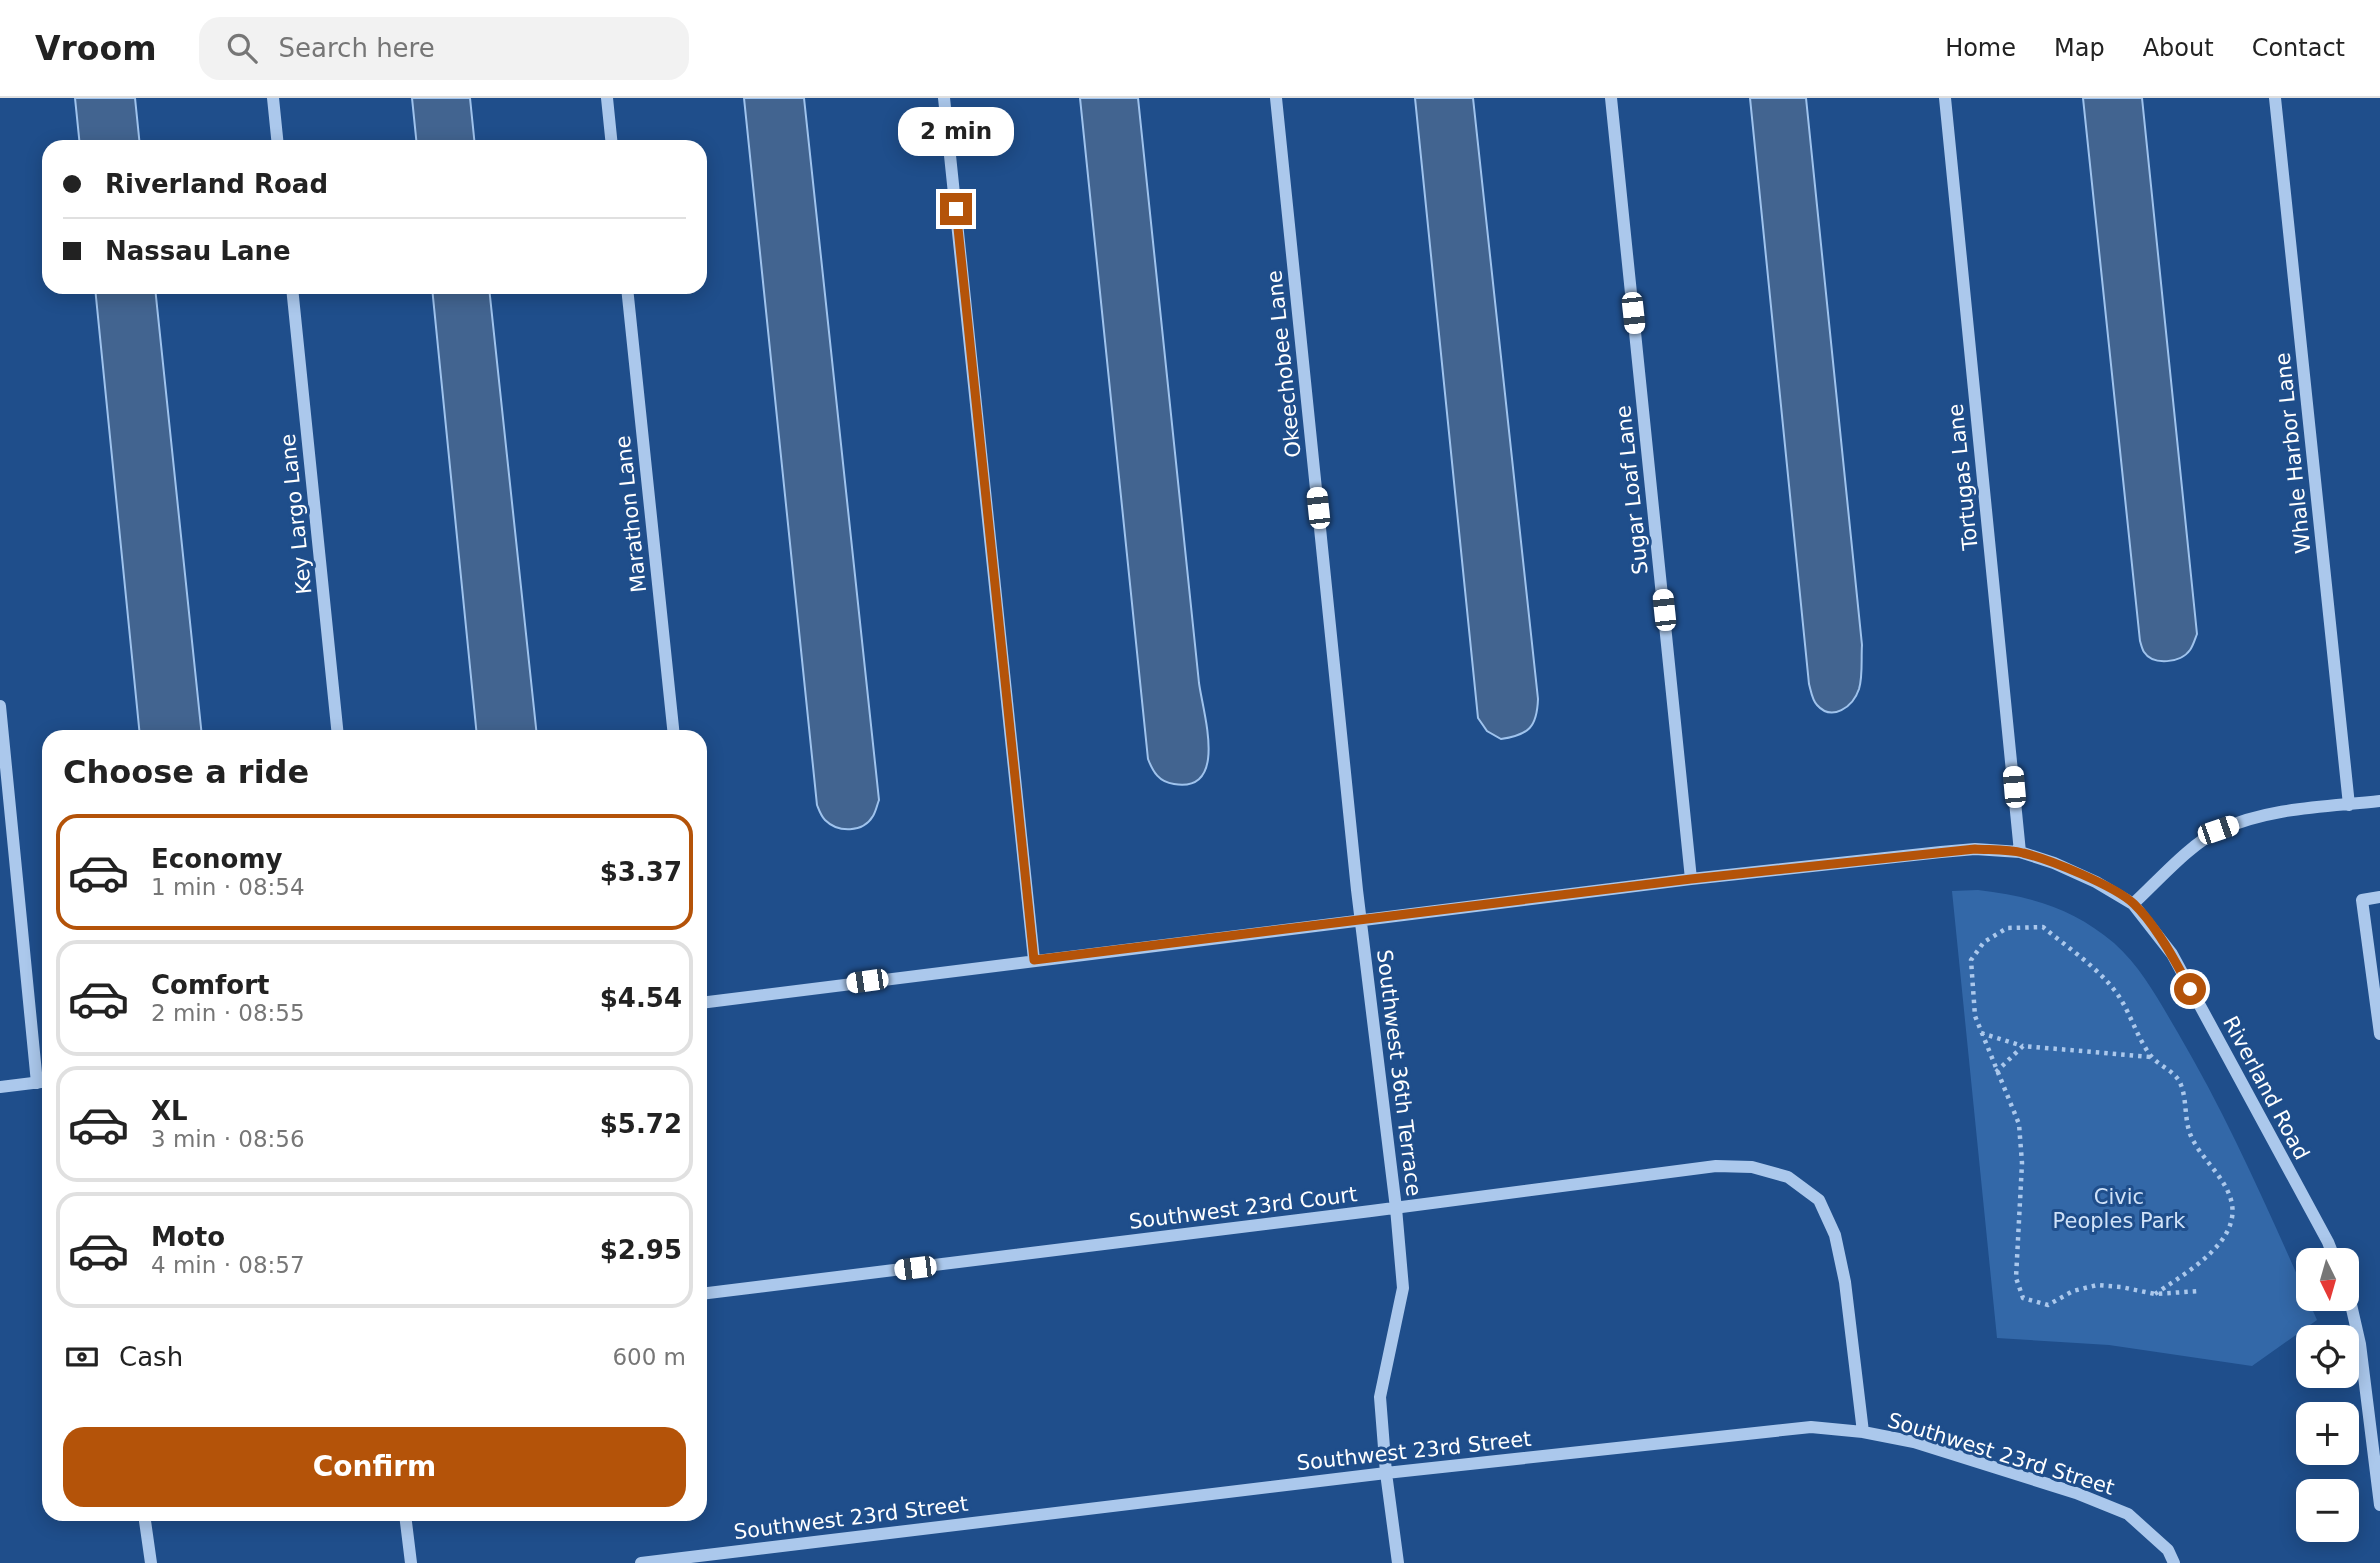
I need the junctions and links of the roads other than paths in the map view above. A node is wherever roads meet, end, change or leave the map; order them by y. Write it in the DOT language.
graph roads {
  1 [pos="273,98"];
  2 [pos="607,98"];
  3 [pos="944,98"];
  4 [pos="1276,98"];
  5 [pos="1611,98"];
  6 [pos="1945,98"];
  7 [pos="2276,98"];
  8 [pos="277,140"];
  9 [pos="611,140"];
  10 [pos="293,294"];
  11 [pos="628,294"];
  12 [pos="0,706"];
  13 [pos="337,730"];
  14 [pos="673,730"];
  15 [pos="2380,802"];
  16 [pos="2349,805"];
  17 [pos="2020,852"];
  18 [pos="1691,879"];
  19 [pos="2380,897"];
  20 [pos="2133,904"];
  21 [pos="1360,919"];
  22 [pos="1034,960"];
  23 [pos="707,998"];
  24 [pos="2380,1034"];
  25 [pos="42,1073"];
  26 [pos="42,1082"];
  27 [pos="0,1087"];
  28 [pos="1396,1208"];
  29 [pos="2330,1248"];
  30 [pos="707,1293"];
  31 [pos="2352,1311"];
  32 [pos="1863,1432"];
  33 [pos="2377,1448"];
  34 [pos="1386,1473"];
  35 [pos="2380,1505"];
  36 [pos="145,1521"];
  37 [pos="406,1521"];
  38 [pos="151,1563"];
  39 [pos="411,1563"];
  40 [pos="640,1563"];
  41 [pos="1398,1563"];
  42 [pos="2174,1563"];
  1 -- 8 [label="street"];
  2 -- 9 [label="street"];
  3 -- 22 [label="street"];
  4 -- 21 [label="street, Okeechobee Lane"];
  5 -- 18 [label="street, Sugar Loaf Lane"];
  6 -- 17 [label="street, Tortugas Lane"];
  7 -- 16 [label="street, Whale Harbor Lane"];
  10 -- 13 [label="street, Key Largo Lane"];
  11 -- 14 [label="street, Marathon Lane"];
  12 -- 25 [label="street"];
  15 -- 16 [label="street"];
  16 -- 20 [label="street"];
  17 -- 18 [label="street, Riverland Road"];
  17 -- 20 [label="street, Riverland Road"];
  18 -- 21 [label="street, Riverland Road"];
  19 -- 24 [label="street"];
  20 -- 29 [label="street, Riverland Road"];
  21 -- 22 [label="street, Riverland Road"];
  21 -- 28 [label="street, Southwest 36th Terrace"];
  22 -- 23 [label="street, Riverland Road"];
  26 -- 27 [label="street"];
  28 -- 30 [label="street, Southwest 23rd Court"];
  28 -- 32 [label="street, Southwest 23rd Court"];
  28 -- 34 [label="street, Southwest 36th Terrace"];
  31 -- 33 [label="street"];
  32 -- 34 [label="street, Southwest 23rd Street"];
  32 -- 42 [label="street, Southwest 23rd Street"];
  33 -- 35 [label="street"];
  34 -- 40 [label="street, Southwest 23rd Street"];
  34 -- 41 [label="street, Southwest 36th Terrace"];
  36 -- 38 [label="street"];
  37 -- 39 [label="street"];
}
